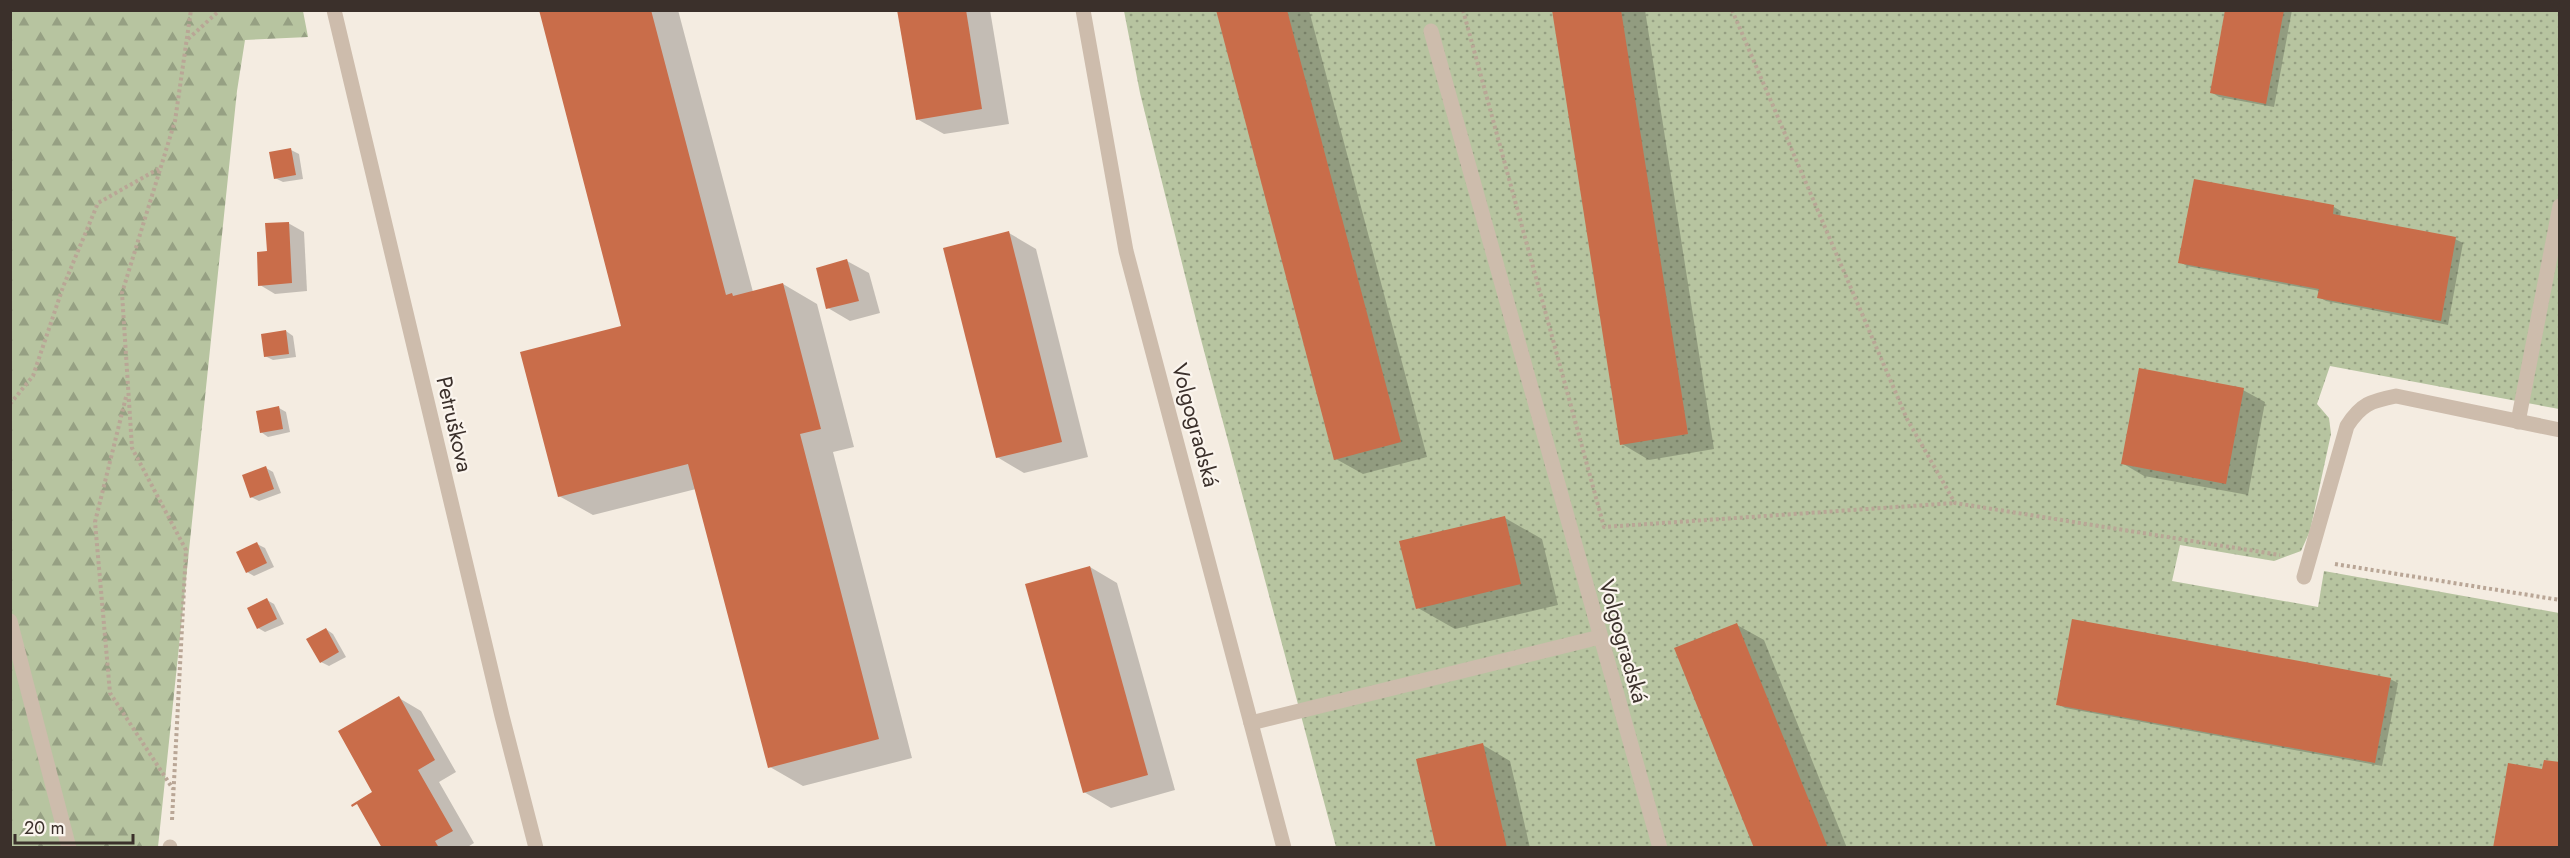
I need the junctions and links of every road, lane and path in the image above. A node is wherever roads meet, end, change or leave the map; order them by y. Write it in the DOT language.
graph roads {
  1 [pos="191,10"];
  2 [pos="220,10"];
  3 [pos="334,10"];
  4 [pos="1083,10"];
  5 [pos="1463,10"];
  6 [pos="1732,10"];
  7 [pos="1431,31"];
  8 [pos="187,40"];
  9 [pos="161,168"];
  10 [pos="2559,206"];
  11 [pos="128,391"];
  12 [pos="10,404"];
  13 [pos="2518,422"];
  14 [pos="2559,430"];
  15 [pos="1955,503"];
  16 [pos="2309,560"];
  17 [pos="2304,577"];
  18 [pos="2559,600"];
  19 [pos="10,621"];
  20 [pos="1600,637"];
  21 [pos="1251,723"];
  22 [pos="174,789"];
  23 [pos="170,847"];
  24 [pos="69,848"];
  25 [pos="536,848"];
  26 [pos="1284,848"];
  27 [pos="1660,848"];
  1 -- 8 [label="path"];
  2 -- 8 [label="path"];
  3 -- 25 [label="street, Petruškova"];
  4 -- 21 [label="street, Volgogradská"];
  5 -- 15 [label="path"];
  6 -- 15 [label="path"];
  7 -- 20 [label="street, Volgogradská"];
  8 -- 9 [label="path"];
  9 -- 11 [label="path"];
  9 -- 12 [label="path"];
  10 -- 13 [label="street"];
  11 -- 22 [label="path"];
  11 -- 22 [label="path"];
  13 -- 14 [label="street"];
  13 -- 16 [label="street"];
  15 -- 16 [label="path"];
  16 -- 17 [label="street"];
  16 -- 18 [label="path"];
  19 -- 24 [label="street"];
  20 -- 21 [label="street"];
  20 -- 27 [label="street, Volgogradská"];
  21 -- 26 [label="street, Volgogradská"];
  22 -- 23 [label="path"];
}
